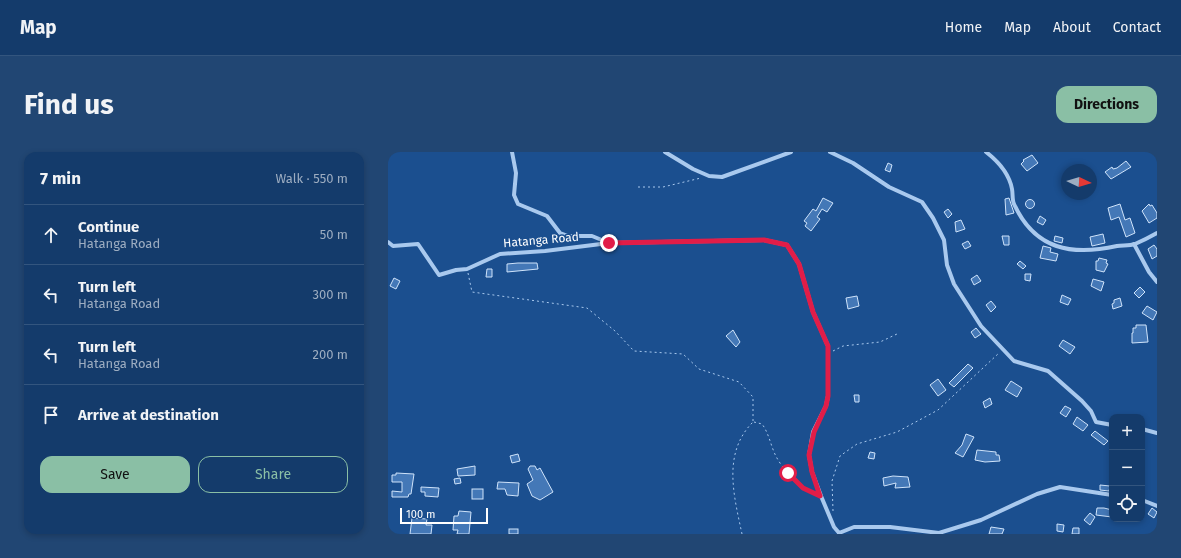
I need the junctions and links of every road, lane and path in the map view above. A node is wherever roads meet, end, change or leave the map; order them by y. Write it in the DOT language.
graph roads {
  1 [pos="512,152"];
  2 [pos="666,152"];
  3 [pos="791,152"];
  4 [pos="830,152"];
  5 [pos="986,152"];
  6 [pos="709,176"];
  7 [pos="638,187"];
  8 [pos="1157,233"];
  9 [pos="388,242"];
  10 [pos="609,243"];
  11 [pos="1134,244"];
  12 [pos="466,269"];
  13 [pos="1157,282"];
  14 [pos="897,334"];
  15 [pos="1002,350"];
  16 [pos="828,351"];
  17 [pos="754,422"];
  18 [pos="1109,424"];
  19 [pos="1145,430"];
  20 [pos="1157,433"];
  21 [pos="1109,495"];
  22 [pos="820,496"];
  23 [pos="1145,501"];
  24 [pos="1157,506"];
  25 [pos="833,512"];
  26 [pos="839,533"];
  27 [pos="742,534"];
  1 -- 10 [label="street"];
  2 -- 6 [label="street"];
  3 -- 6 [label="street"];
  4 -- 15 [label="street"];
  5 -- 11 [label="street"];
  6 -- 7 [label="path"];
  8 -- 11 [label="street"];
  9 -- 12 [label="street, Hatanga Road"];
  10 -- 12 [label="street, Hatanga Road"];
  10 -- 16 [label="street, Hatanga Road"];
  11 -- 13 [label="street"];
  12 -- 17 [label="path"];
  14 -- 16 [label="path"];
  15 -- 18 [label="street"];
  15 -- 25 [label="path"];
  16 -- 22 [label="street, Hatanga Road"];
  17 -- 22 [label="path"];
  17 -- 27 [label="path"];
  19 -- 20 [label="street"];
  21 -- 26 [label="street"];
  22 -- 26 [label="street, Hatanga Road"];
  23 -- 24 [label="street"];
}
